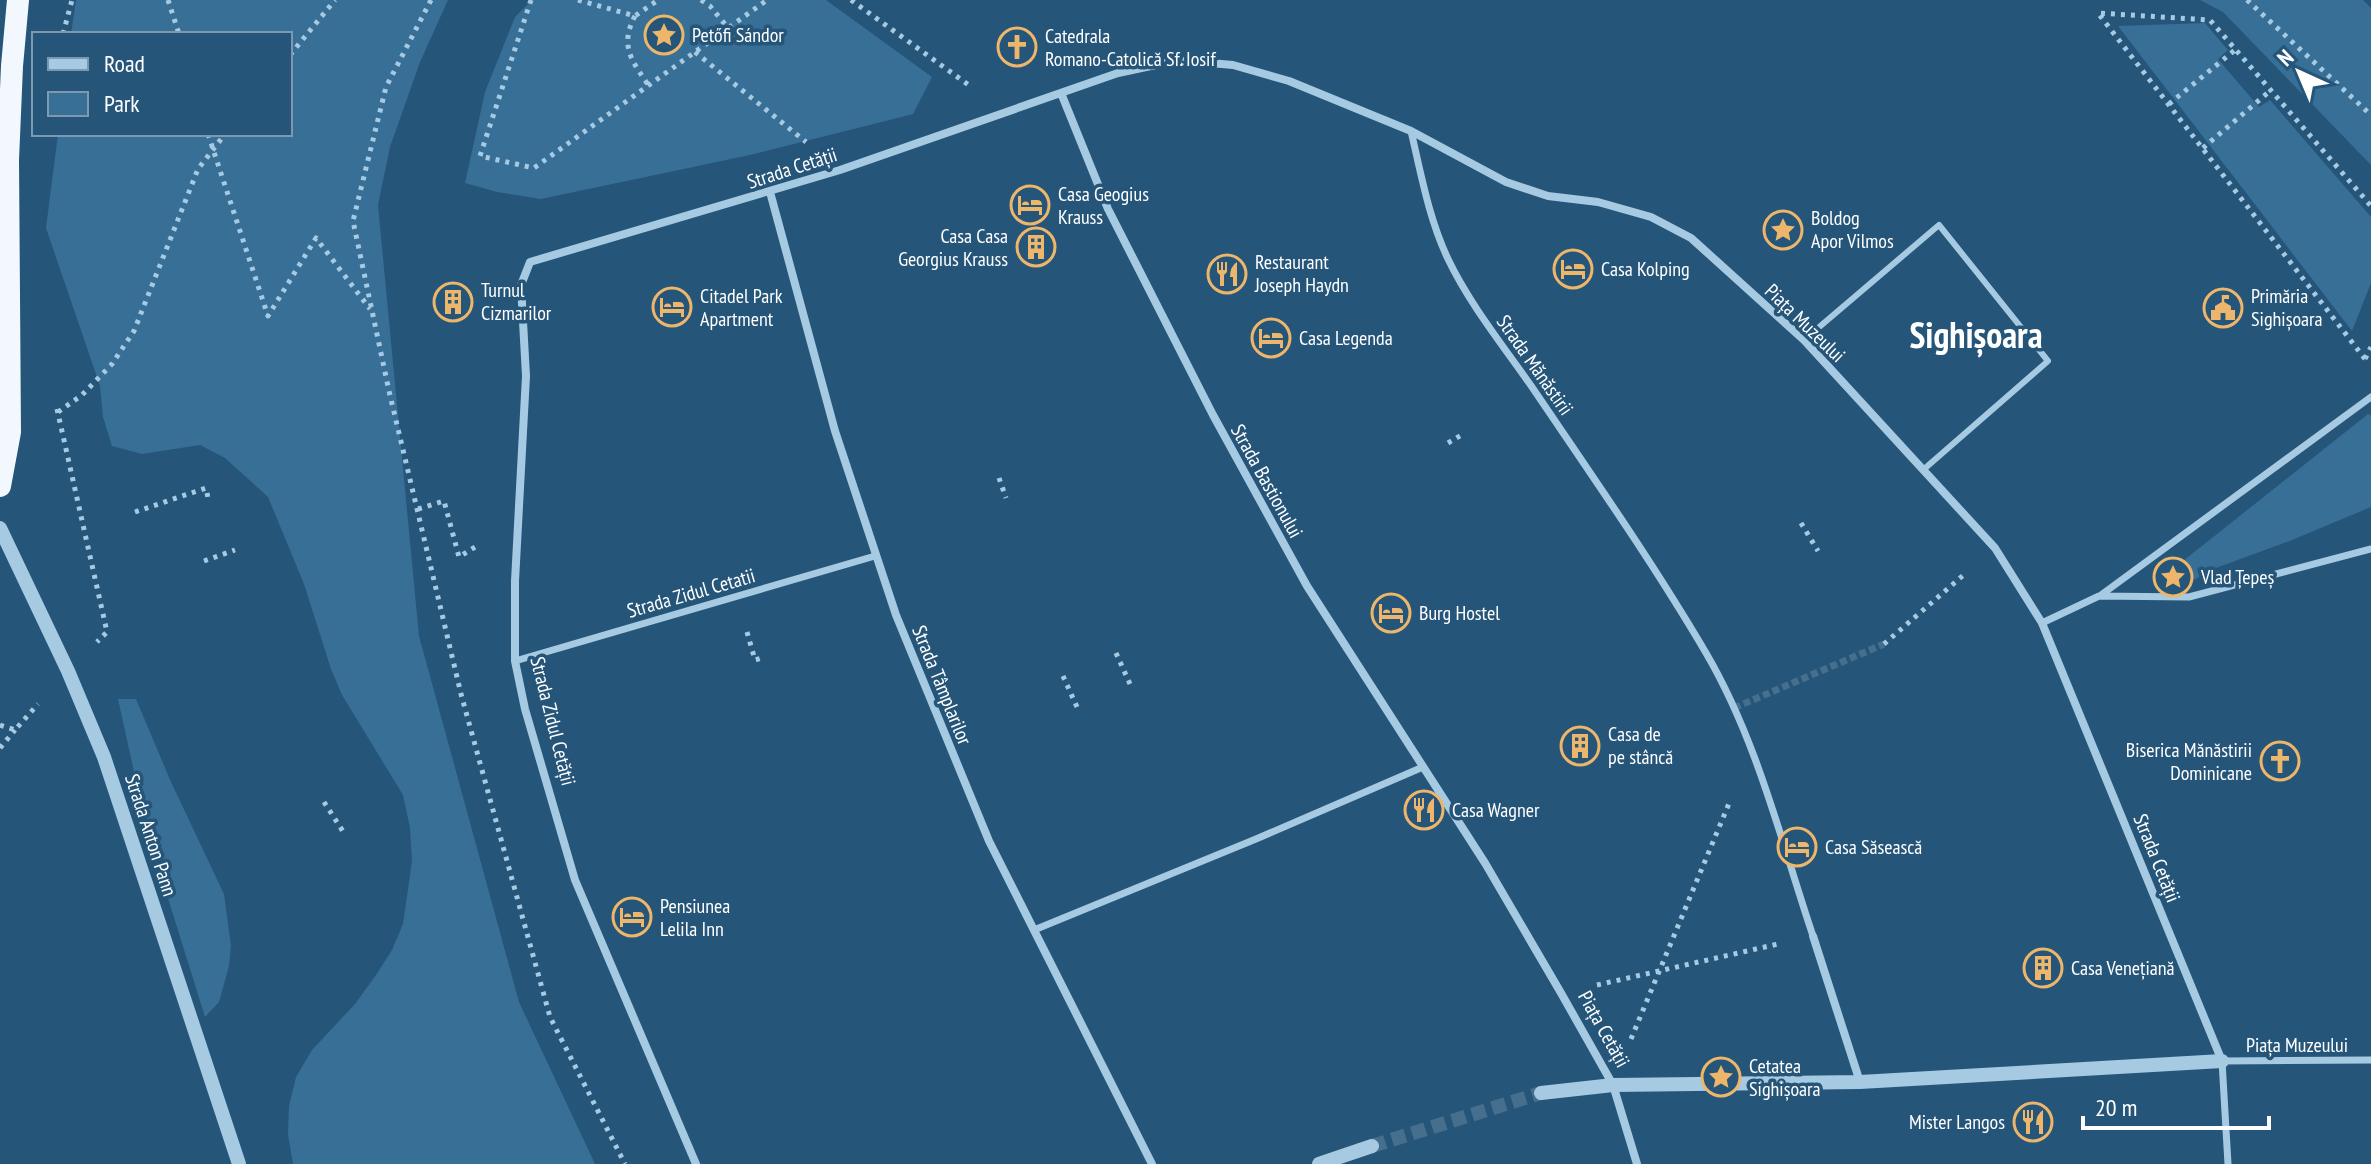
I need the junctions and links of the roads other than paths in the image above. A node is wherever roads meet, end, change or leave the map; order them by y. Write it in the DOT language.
graph roads {
  1 [pos="18,0"];
  2 [pos="1061,93"];
  3 [pos="1411,131"];
  4 [pos="770,192"];
  5 [pos="530,262"];
  6 [pos="1804,340"];
  7 [pos="2371,397"];
  8 [pos="1923,470"];
  9 [pos="0,486"];
  10 [pos="0,528"];
  11 [pos="2371,549"];
  12 [pos="875,556"];
  13 [pos="2099,596"];
  14 [pos="2042,623"];
  15 [pos="515,661"];
  16 [pos="1423,767"];
  17 [pos="1485,863"];
  18 [pos="1034,930"];
  19 [pos="1813,936"];
  20 [pos="2371,1060"];
  21 [pos="2222,1061"];
  22 [pos="1860,1082"];
  23 [pos="1613,1085"];
  24 [pos="1541,1093"];
  25 [pos="1372,1146"];
  26 [pos="239,1164"];
  27 [pos="696,1164"];
  28 [pos="1152,1164"];
  29 [pos="1319,1164"];
  30 [pos="1637,1164"];
  31 [pos="2228,1164"];
  1 -- 9 [label="highway"];
  2 -- 3 [label="street"];
  2 -- 4 [label="street, Strada Cetății"];
  2 -- 16 [label="street, Strada Bastionului"];
  3 -- 6 [label="street, Piața Muzeului"];
  3 -- 19 [label="street, Strada Mănăstirii"];
  4 -- 5 [label="street, Strada Cetății"];
  4 -- 12 [label="street, Strada Tâmplarilor"];
  5 -- 15 [label="street, Strada Zidul Cetății"];
  6 -- 8 [label="street, Piața Muzeului"];
  6 -- 8 [label="lane"];
  7 -- 13 [label="street"];
  8 -- 14 [label="street, Piața Muzeului"];
  10 -- 26 [label="street, Strada Anton Pann"];
  11 -- 13 [label="street"];
  12 -- 15 [label="street, Strada Zidul Cetatii"];
  12 -- 18 [label="street, Strada Tâmplarilor"];
  13 -- 14 [label="street"];
  14 -- 21 [label="street, Strada Cetății"];
  15 -- 27 [label="street, Strada Zidul Cetății"];
  16 -- 17 [label="street, Strada Bastionului"];
  16 -- 18 [label="street"];
  17 -- 23 [label="street, Piața Cetății"];
  18 -- 28 [label="street, Strada Tâmplarilor"];
  19 -- 22 [label="street"];
  20 -- 21 [label="street, Piața Muzeului"];
  21 -- 22 [label="street, Piața Cetății"];
  21 -- 31 [label="street"];
  22 -- 23 [label="street, Piața Cetății"];
  23 -- 24 [label="street"];
  23 -- 30 [label="street"];
  25 -- 29 [label="street"];
}
